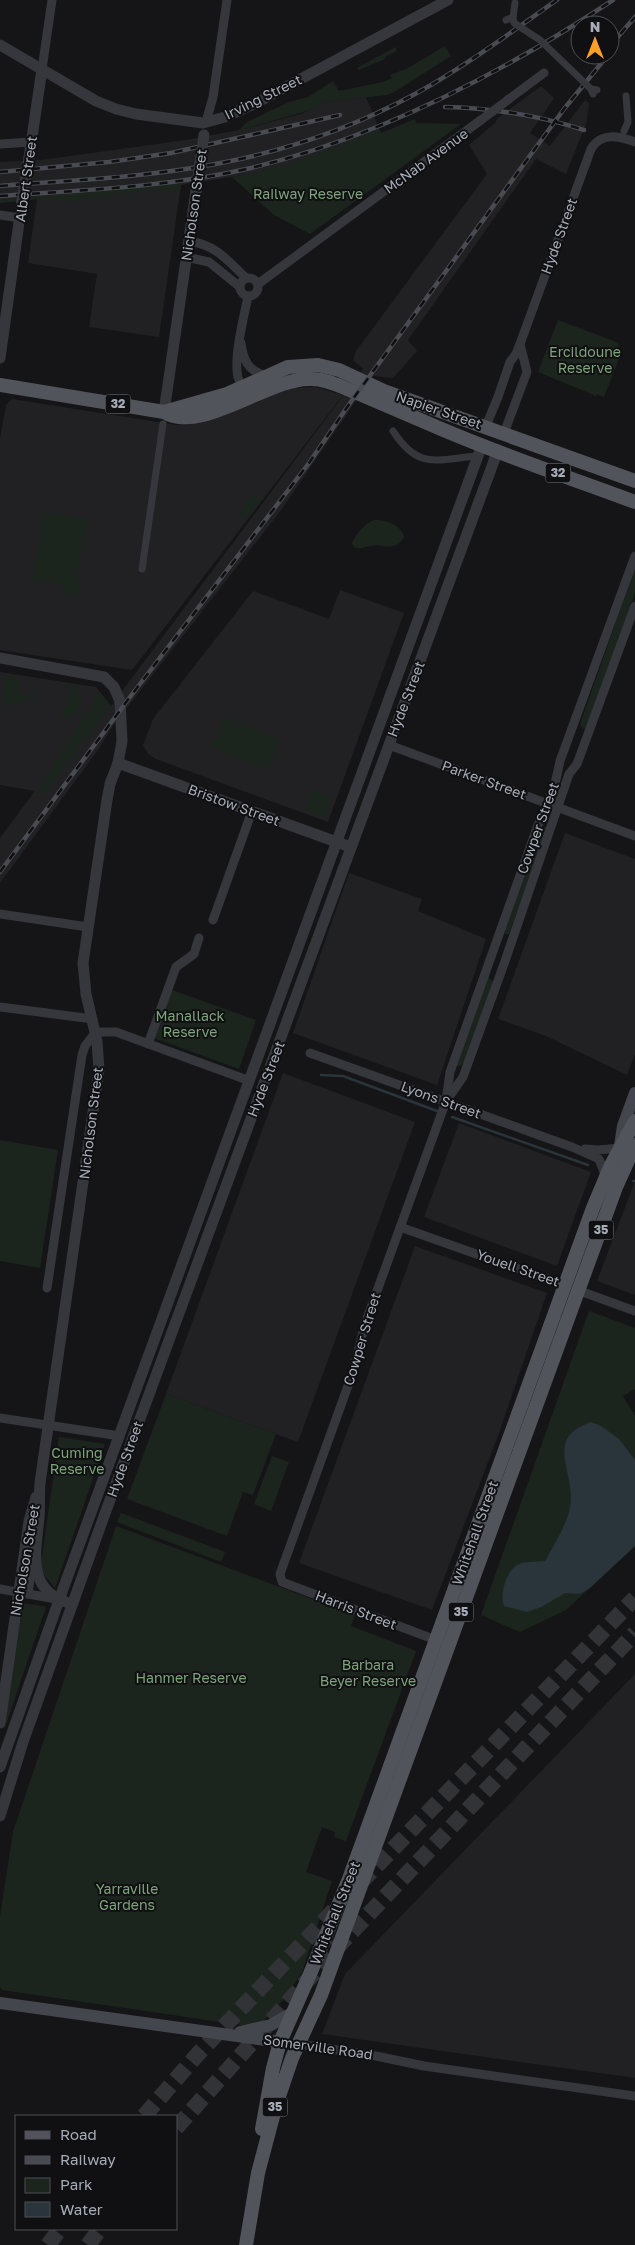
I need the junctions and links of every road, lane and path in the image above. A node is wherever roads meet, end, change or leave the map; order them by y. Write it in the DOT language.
graph roads {
  1 [pos="52,0"];
  2 [pos="227,0"];
  3 [pos="448,0"];
  4 [pos="515,3"];
  5 [pos="0,44"];
  6 [pos="42,68"];
  7 [pos="544,73"];
  8 [pos="592,93"];
  9 [pos="626,96"];
  10 [pos="206,122"];
  11 [pos="624,131"];
  12 [pos="31,142"];
  13 [pos="635,142"];
  14 [pos="0,144"];
  15 [pos="0,215"];
  16 [pos="20,218"];
  17 [pos="189,241"];
  18 [pos="186,257"];
  19 [pos="246,278"];
  20 [pos="258,284"];
  21 [pos="240,288"];
  22 [pos="248,296"];
  23 [pos="241,338"];
  24 [pos="520,344"];
  25 [pos="0,358"];
  26 [pos="268,382"];
  27 [pos="0,385"];
  28 [pos="244,387"];
  29 [pos="163,418"];
  30 [pos="486,426"];
  31 [pos="392,431"];
  32 [pos="504,433"];
  33 [pos="480,450"];
  34 [pos="498,450"];
  35 [pos="635,481"];
  36 [pos="635,502"];
  37 [pos="635,556"];
  38 [pos="142,569"];
  39 [pos="635,606"];
  40 [pos="0,658"];
  41 [pos="375,740"];
  42 [pos="389,746"];
  43 [pos="118,763"];
  44 [pos="548,804"];
  45 [pos="558,808"];
  46 [pos="252,812"];
  47 [pos="635,836"];
  48 [pos="338,842"];
  49 [pos="350,847"];
  50 [pos="0,914"];
  51 [pos="212,920"];
  52 [pos="88,927"];
  53 [pos="199,938"];
  54 [pos="0,1007"];
  55 [pos="92,1019"];
  56 [pos="96,1032"];
  57 [pos="266,1036"];
  58 [pos="280,1041"];
  59 [pos="148,1044"];
  60 [pos="310,1053"];
  61 [pos="250,1081"];
  62 [pos="635,1093"];
  63 [pos="446,1101"];
  64 [pos="635,1121"];
  65 [pos="635,1145"];
  66 [pos="572,1146"];
  67 [pos="620,1148"];
  68 [pos="630,1169"];
  69 [pos="606,1177"];
  70 [pos="400,1227"];
  71 [pos="564,1285"];
  72 [pos="47,1288"];
  73 [pos="580,1291"];
  74 [pos="635,1311"];
  75 [pos="0,1418"];
  76 [pos="48,1425"];
  77 [pos="120,1436"];
  78 [pos="134,1436"];
  79 [pos="509,1462"];
  80 [pos="40,1488"];
  81 [pos="37,1534"];
  82 [pos="280,1576"];
  83 [pos="0,1589"];
  84 [pos="23,1593"];
  85 [pos="59,1600"];
  86 [pos="73,1604"];
  87 [pos="442,1642"];
  88 [pos="0,1723"];
  89 [pos="0,1767"];
  90 [pos="0,1816"];
  91 [pos="0,2003"];
  92 [pos="292,2013"];
  93 [pos="220,2034"];
  94 [pos="280,2042"];
  95 [pos="299,2044"];
  96 [pos="635,2096"];
  97 [pos="258,2173"];
  98 [pos="246,2245"];
  1 -- 6 [label="street, Albert Street"];
  2 -- 10 [label="street, Nicholson Street"];
  3 -- 10 [label="street, Irving Street"];
  4 -- 8 [label="street, bridge"];
  5 -- 6 [label="street, Irving Street"];
  6 -- 10 [label="street, Irving Street"];
  6 -- 12 [label="street, Albert Street"];
  7 -- 20 [label="street, McNab Avenue, bridge"];
  9 -- 11 [label="street"];
  10 -- 17 [label="street, Nicholson Street, bridge"];
  12 -- 14 [label="street"];
  12 -- 16 [label="street, Albert Street, bridge"];
  13 -- 24 [label="street, Hyde Street"];
  15 -- 16 [label="street"];
  16 -- 25 [label="street, Albert Street"];
  17 -- 18 [label="street, Nicholson Street"];
  17 -- 19 [label="street"];
  18 -- 21 [label="street"];
  18 -- 29 [label="street, Nicholson Street"];
  19 -- 20 [label="street"];
  19 -- 21 [label="street"];
  20 -- 22 [label="street"];
  21 -- 22 [label="street"];
  22 -- 23 [label="street"];
  23 -- 26 [label="street"];
  23 -- 28 [label="street"];
  24 -- 30 [label="street, Hyde Street"];
  24 -- 32 [label="street, Hyde Street"];
  26 -- 28 [label="main road"];
  26 -- 29 [label="main road, 32"];
  26 -- 30 [label="main road, Napier Street / 32"];
  26 -- 33 [label="main road, Napier Street / 32"];
  27 -- 29 [label="main road, 32"];
  28 -- 29 [label="main road, 32"];
  29 -- 38 [label="street, Nicholson Street"];
  30 -- 32 [label="main road, Napier Street / 32"];
  30 -- 33 [label="main road, Hyde Street"];
  31 -- 33 [label="street"];
  32 -- 34 [label="main road, Hyde Street"];
  32 -- 35 [label="main road, Napier Street / 32"];
  33 -- 34 [label="main road, Napier Street / 32"];
  33 -- 41 [label="street, Hyde Street"];
  34 -- 36 [label="main road, Napier Street / 32"];
  34 -- 42 [label="street, Hyde Street"];
  37 -- 44 [label="street, Cowper Street"];
  39 -- 45 [label="street, Cowper Street"];
  40 -- 43 [label="street, Nicholson Street"];
  41 -- 42 [label="street"];
  41 -- 48 [label="street, Hyde Street"];
  42 -- 44 [label="street, Parker Street"];
  42 -- 49 [label="street, Hyde Street"];
  43 -- 46 [label="street, Bristow Street"];
  43 -- 52 [label="street, Nicholson Street"];
  44 -- 45 [label="street, Parker Street"];
  44 -- 63 [label="street, Cowper Street"];
  45 -- 47 [label="street, Parker Street"];
  45 -- 63 [label="street, Cowper Street"];
  46 -- 48 [label="street, Bristow Street"];
  46 -- 51 [label="street"];
  48 -- 49 [label="street, Bristow Street"];
  48 -- 57 [label="street, Hyde Street"];
  49 -- 58 [label="street, Hyde Street"];
  50 -- 52 [label="street"];
  52 -- 55 [label="street, Nicholson Street"];
  53 -- 59 [label="street"];
  54 -- 55 [label="street"];
  55 -- 56 [label="street, Nicholson Street"];
  56 -- 59 [label="street"];
  56 -- 72 [label="street"];
  56 -- 76 [label="street, Nicholson Street"];
  57 -- 58 [label="street"];
  57 -- 61 [label="street, Hyde Street"];
  58 -- 78 [label="street, Hyde Street"];
  59 -- 61 [label="street"];
  60 -- 63 [label="street, Lyons Street"];
  61 -- 77 [label="street, Hyde Street"];
  62 -- 67 [label="main road, Whitehall Street / 35"];
  63 -- 66 [label="street, Lyons Street"];
  63 -- 70 [label="street, Cowper Street"];
  64 -- 67 [label="main road"];
  65 -- 68 [label="main road, Whitehall Street / 35"];
  66 -- 67 [label="street, Lyons Street"];
  66 -- 69 [label="street, Lyons Street"];
  67 -- 69 [label="main road, Whitehall Street / 35"];
  68 -- 73 [label="main road, Whitehall Street / 35"];
  69 -- 71 [label="main road, Whitehall Street / 35"];
  70 -- 71 [label="street, Youell Street"];
  70 -- 82 [label="street, Cowper Street"];
  71 -- 73 [label="main road, Youell Street"];
  71 -- 79 [label="main road, Whitehall Street / 35"];
  73 -- 74 [label="street, Youell Street"];
  73 -- 79 [label="main road, Whitehall Street / 35"];
  75 -- 76 [label="street"];
  76 -- 77 [label="street"];
  76 -- 80 [label="street, Nicholson Street"];
  77 -- 78 [label="street"];
  77 -- 85 [label="street, Hyde Street"];
  78 -- 86 [label="street, Hyde Street"];
  79 -- 87 [label="main road, Whitehall Street / 35"];
  80 -- 81 [label="street, Nicholson Street"];
  80 -- 84 [label="street, Nicholson Street"];
  81 -- 84 [label="street"];
  81 -- 85 [label="street, Nicholson Street"];
  82 -- 87 [label="street, Harris Street"];
  83 -- 84 [label="street"];
  84 -- 85 [label="street"];
  84 -- 88 [label="street, Nicholson Street"];
  85 -- 86 [label="street"];
  85 -- 89 [label="street, Hyde Street"];
  86 -- 90 [label="street, Hyde Street"];
  87 -- 92 [label="main road, Whitehall Street / 35"];
  87 -- 95 [label="main road, Whitehall Street / 35"];
  91 -- 93 [label="main road, Somerville Road"];
  92 -- 93 [label="main road"];
  92 -- 94 [label="main road, Whitehall Street / 35"];
  93 -- 94 [label="main road, Somerville Road"];
  94 -- 95 [label="main road, Somerville Road"];
  94 -- 97 [label="main road, Whitehall Street / 35"];
  95 -- 96 [label="street, Somerville Road"];
  95 -- 97 [label="main road, Whitehall Street / 35"];
  97 -- 98 [label="main road, Whitehall Street / 35"];
}
